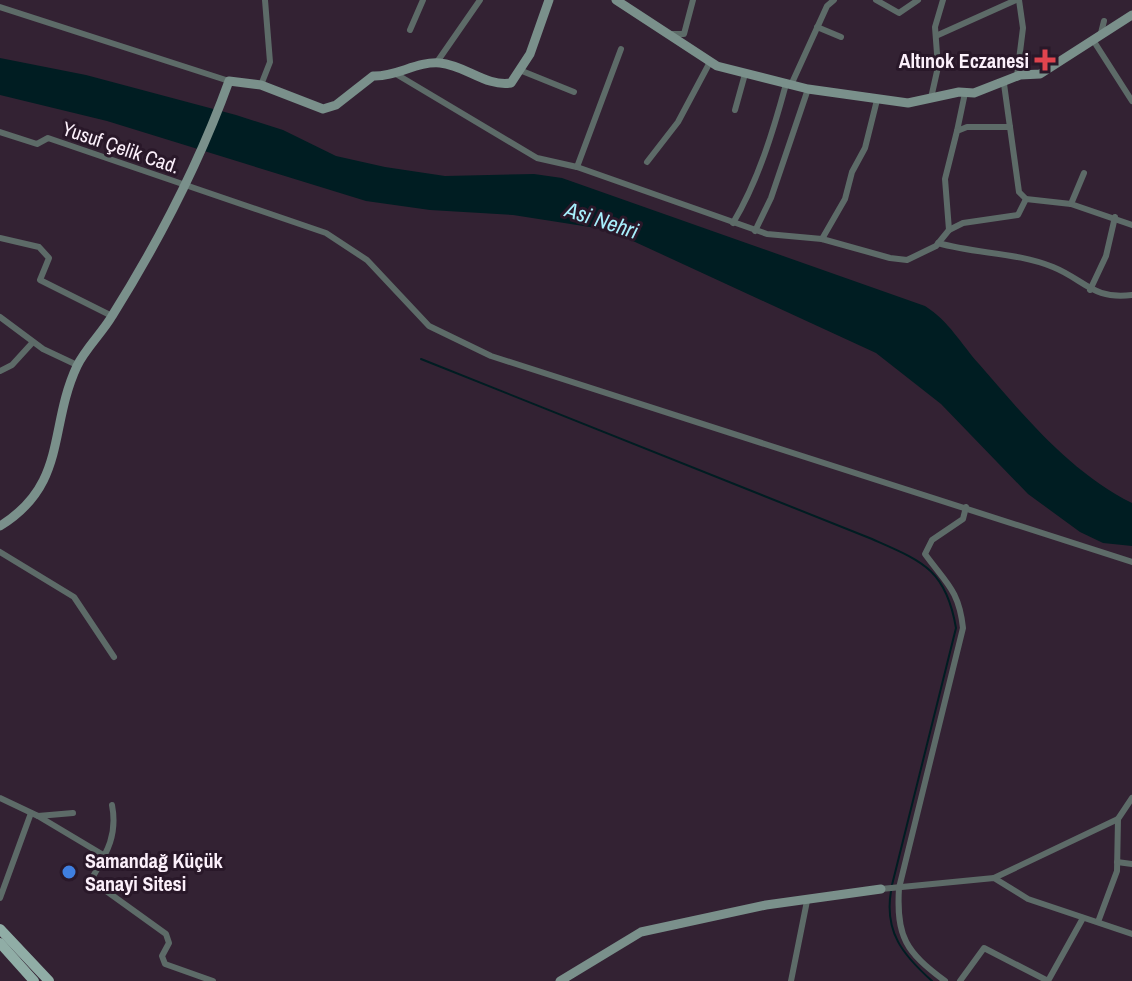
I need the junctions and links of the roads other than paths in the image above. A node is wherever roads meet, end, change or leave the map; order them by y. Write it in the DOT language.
graph roads {
  1 [pos="265,0"];
  2 [pos="423,0"];
  3 [pos="480,0"];
  4 [pos="549,0"];
  5 [pos="616,0"];
  6 [pos="693,0"];
  7 [pos="834,0"];
  8 [pos="876,0"];
  9 [pos="918,0"];
  10 [pos="1018,0"];
  11 [pos="940,1"];
  12 [pos="0,7"];
  13 [pos="1132,15"];
  14 [pos="1104,21"];
  15 [pos="817,27"];
  16 [pos="410,30"];
  17 [pos="664,35"];
  18 [pos="938,35"];
  19 [pos="1097,36"];
  20 [pos="841,37"];
  21 [pos="621,49"];
  22 [pos="437,62"];
  23 [pos="710,62"];
  24 [pos="522,71"];
  25 [pos="395,73"];
  26 [pos="745,74"];
  27 [pos="1017,77"];
  28 [pos="228,83"];
  29 [pos="788,84"];
  30 [pos="1004,84"];
  31 [pos="261,85"];
  32 [pos="808,89"];
  33 [pos="574,92"];
  34 [pos="965,93"];
  35 [pos="931,98"];
  36 [pos="877,100"];
  37 [pos="1132,101"];
  38 [pos="735,110"];
  39 [pos="1010,127"];
  40 [pos="957,131"];
  41 [pos="0,132"];
  42 [pos="647,162"];
  43 [pos="577,167"];
  44 [pos="1084,173"];
  45 [pos="188,184"];
  46 [pos="1026,199"];
  47 [pos="1071,204"];
  48 [pos="1115,217"];
  49 [pos="733,223"];
  50 [pos="1132,225"];
  51 [pos="949,230"];
  52 [pos="755,231"];
  53 [pos="0,238"];
  54 [pos="822,239"];
  55 [pos="938,243"];
  56 [pos="1090,290"];
  57 [pos="1132,295"];
  58 [pos="112,316"];
  59 [pos="0,317"];
  60 [pos="33,342"];
  61 [pos="77,365"];
  62 [pos="0,371"];
  63 [pos="966,507"];
  64 [pos="0,526"];
  65 [pos="0,552"];
  66 [pos="1132,562"];
  67 [pos="114,657"];
  68 [pos="0,798"];
  69 [pos="1132,798"];
  70 [pos="112,805"];
  71 [pos="1129,807"];
  72 [pos="73,813"];
  73 [pos="34,815"];
  74 [pos="1118,819"];
  75 [pos="105,856"];
  76 [pos="1117,862"];
  77 [pos="1132,864"];
  78 [pos="994,878"];
  79 [pos="899,888"];
  80 [pos="881,889"];
  81 [pos="0,898"];
  82 [pos="807,901"];
  83 [pos="1083,918"];
  84 [pos="1098,922"];
  85 [pos="0,929"];
  86 [pos="1132,934"];
  87 [pos="0,943"];
  88 [pos="34,981"];
  89 [pos="49,981"];
  90 [pos="213,981"];
  91 [pos="560,981"];
  92 [pos="791,981"];
  93 [pos="945,981"];
  94 [pos="960,981"];
  1 -- 31 [label="street"];
  2 -- 16 [label="street"];
  3 -- 22 [label="street"];
  4 -- 24 [label="street"];
  5 -- 17 [label="street"];
  6 -- 17 [label="street"];
  7 -- 15 [label="street"];
  8 -- 9 [label="street"];
  10 -- 18 [label="street"];
  10 -- 27 [label="street"];
  11 -- 18 [label="street"];
  12 -- 28 [label="street"];
  13 -- 19 [label="street"];
  14 -- 19 [label="street"];
  15 -- 20 [label="street"];
  15 -- 29 [label="street"];
  17 -- 23 [label="street"];
  18 -- 35 [label="street"];
  19 -- 27 [label="street"];
  19 -- 37 [label="street"];
  21 -- 43 [label="street"];
  22 -- 24 [label="street"];
  22 -- 25 [label="street"];
  23 -- 26 [label="street"];
  23 -- 42 [label="street"];
  24 -- 33 [label="street"];
  25 -- 31 [label="street"];
  25 -- 43 [label="street"];
  26 -- 29 [label="street"];
  26 -- 38 [label="street"];
  27 -- 30 [label="street"];
  28 -- 31 [label="street"];
  28 -- 45 [label="street"];
  29 -- 32 [label="street"];
  29 -- 49 [label="street"];
  30 -- 34 [label="street"];
  30 -- 39 [label="street"];
  32 -- 36 [label="street"];
  32 -- 52 [label="street"];
  34 -- 35 [label="street"];
  34 -- 40 [label="street"];
  35 -- 36 [label="street"];
  36 -- 54 [label="street"];
  39 -- 40 [label="street"];
  39 -- 46 [label="street"];
  40 -- 51 [label="street"];
  41 -- 45 [label="street, Yusuf Çelik Cad."];
  43 -- 49 [label="street"];
  44 -- 47 [label="street"];
  45 -- 58 [label="street"];
  45 -- 63 [label="street, Yusuf Çelik Cad."];
  46 -- 47 [label="street"];
  46 -- 51 [label="street"];
  47 -- 48 [label="street"];
  48 -- 50 [label="street"];
  48 -- 56 [label="street"];
  49 -- 52 [label="street"];
  51 -- 55 [label="street"];
  52 -- 54 [label="street"];
  53 -- 58 [label="street"];
  54 -- 55 [label="street"];
  55 -- 56 [label="street"];
  56 -- 57 [label="street"];
  58 -- 61 [label="street"];
  59 -- 60 [label="street"];
  60 -- 61 [label="street"];
  60 -- 62 [label="street"];
  61 -- 64 [label="street"];
  63 -- 66 [label="street, Yusuf Çelik Cad."];
  63 -- 79 [label="street"];
  65 -- 67 [label="street"];
  68 -- 73 [label="street"];
  69 -- 71 [label="street"];
  70 -- 75 [label="street"];
  71 -- 74 [label="street"];
  72 -- 73 [label="street"];
  73 -- 75 [label="street"];
  73 -- 81 [label="street"];
  74 -- 76 [label="street"];
  74 -- 78 [label="street"];
  75 -- 90 [label="street"];
  76 -- 77 [label="street"];
  76 -- 84 [label="street"];
  78 -- 79 [label="street"];
  78 -- 83 [label="street"];
  79 -- 80 [label="street"];
  79 -- 93 [label="street"];
  80 -- 82 [label="street"];
  82 -- 91 [label="street"];
  82 -- 92 [label="street"];
  83 -- 84 [label="street"];
  83 -- 94 [label="street"];
  84 -- 86 [label="street"];
  85 -- 89 [label="main road"];
  87 -- 88 [label="main road"];
}
